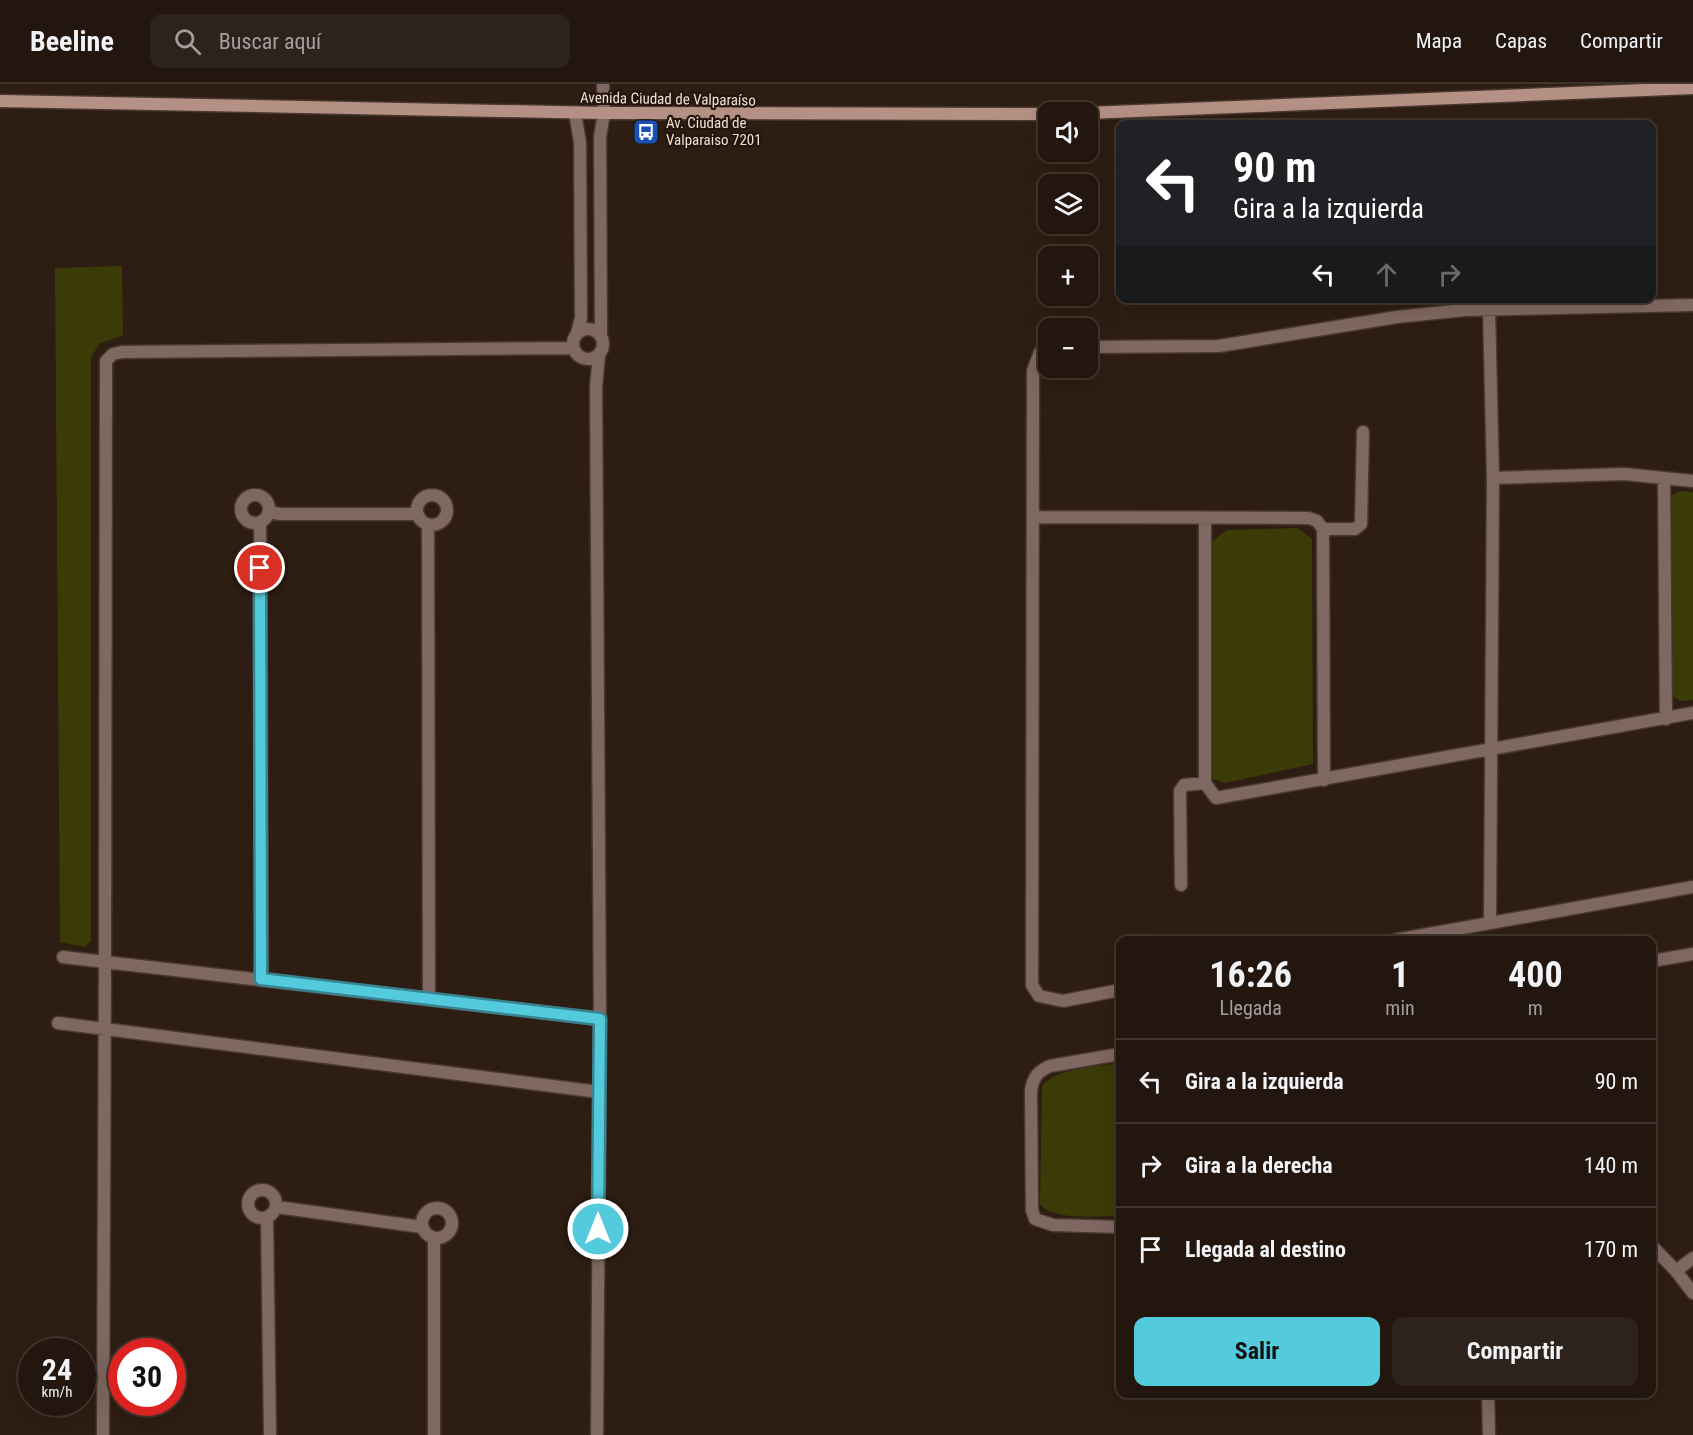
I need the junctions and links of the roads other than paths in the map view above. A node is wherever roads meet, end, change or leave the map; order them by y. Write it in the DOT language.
graph roads {
  1 [pos="603,84"];
  2 [pos="1693,88"];
  3 [pos="0,101"];
  4 [pos="575,113"];
  5 [pos="604,113"];
  6 [pos="1098,113"];
  7 [pos="1038,114"];
  8 [pos="1693,305"];
  9 [pos="1489,309"];
  10 [pos="577,333"];
  11 [pos="601,335"];
  12 [pos="1098,347"];
  13 [pos="577,353"];
  14 [pos="599,355"];
  15 [pos="1038,359"];
  16 [pos="596,387"];
  17 [pos="1363,432"];
  18 [pos="1493,478"];
  19 [pos="1664,479"];
  20 [pos="1693,481"];
  21 [pos="269,512"];
  22 [pos="416,514"];
  23 [pos="1034,517"];
  24 [pos="1204,520"];
  25 [pos="260,522"];
  26 [pos="428,525"];
  27 [pos="1323,529"];
  28 [pos="1693,713"];
  29 [pos="1666,719"];
  30 [pos="1492,749"];
  31 [pos="1324,780"];
  32 [pos="1205,783"];
  33 [pos="1181,885"];
  34 [pos="1693,887"];
  35 [pos="1490,923"];
  36 [pos="1417,936"];
  37 [pos="1693,954"];
  38 [pos="63,957"];
  39 [pos="1656,960"];
  40 [pos="105,962"];
  41 [pos="261,979"];
  42 [pos="1116,991"];
  43 [pos="429,999"];
  44 [pos="600,1019"];
  45 [pos="58,1023"];
  46 [pos="103,1028"];
  47 [pos="1116,1055"];
  48 [pos="599,1092"];
  49 [pos="277,1206"];
  50 [pos="267,1217"];
  51 [pos="422,1227"];
  52 [pos="1116,1227"];
  53 [pos="434,1238"];
  54 [pos="1656,1250"];
  55 [pos="1693,1258"];
  56 [pos="1676,1271"];
  57 [pos="1693,1293"];
  58 [pos="1488,1398"];
  59 [pos="103,1435"];
  60 [pos="270,1435"];
  61 [pos="434,1435"];
  62 [pos="597,1435"];
  63 [pos="1489,1435"];
  1 -- 5 [label="street"];
  2 -- 6 [label="main road"];
  3 -- 4 [label="main road, Avenida Ciudad de Valparaíso"];
  4 -- 5 [label="main road, Avenida Ciudad de Valparaíso"];
  4 -- 10 [label="street"];
  5 -- 7 [label="main road, Avenida Ciudad de Valparaíso"];
  5 -- 11 [label="street"];
  8 -- 9 [label="street"];
  9 -- 12 [label="street"];
  9 -- 18 [label="street"];
  10 -- 11 [label="street"];
  10 -- 13 [label="street"];
  11 -- 14 [label="street"];
  13 -- 14 [label="street"];
  13 -- 16 [label="street"];
  13 -- 40 [label="street"];
  14 -- 16 [label="street"];
  15 -- 23 [label="street"];
  16 -- 44 [label="street"];
  17 -- 27 [label="street"];
  18 -- 19 [label="street"];
  18 -- 30 [label="street"];
  19 -- 20 [label="street"];
  19 -- 29 [label="street"];
  21 -- 22 [label="street"];
  21 -- 25 [label="street"];
  21 -- 25 [label="street"];
  22 -- 26 [label="street"];
  22 -- 26 [label="street"];
  23 -- 24 [label="street"];
  23 -- 42 [label="street"];
  24 -- 27 [label="street"];
  24 -- 32 [label="street"];
  25 -- 41 [label="street"];
  26 -- 43 [label="street"];
  27 -- 31 [label="street"];
  28 -- 29 [label="street"];
  29 -- 30 [label="street"];
  30 -- 31 [label="street"];
  30 -- 35 [label="street"];
  31 -- 32 [label="street"];
  32 -- 33 [label="street"];
  34 -- 35 [label="street"];
  35 -- 36 [label="street"];
  37 -- 39 [label="street"];
  38 -- 40 [label="street"];
  40 -- 41 [label="street"];
  40 -- 46 [label="street"];
  41 -- 43 [label="street"];
  43 -- 44 [label="street"];
  44 -- 48 [label="street"];
  45 -- 46 [label="street"];
  46 -- 48 [label="street"];
  46 -- 59 [label="street"];
  47 -- 52 [label="street"];
  48 -- 62 [label="street"];
  49 -- 50 [label="street"];
  49 -- 50 [label="street"];
  49 -- 51 [label="street"];
  50 -- 60 [label="street"];
  51 -- 53 [label="street"];
  51 -- 53 [label="street"];
  53 -- 61 [label="street"];
  54 -- 56 [label="street"];
  55 -- 56 [label="street"];
  56 -- 57 [label="street"];
  58 -- 63 [label="street"];
}
